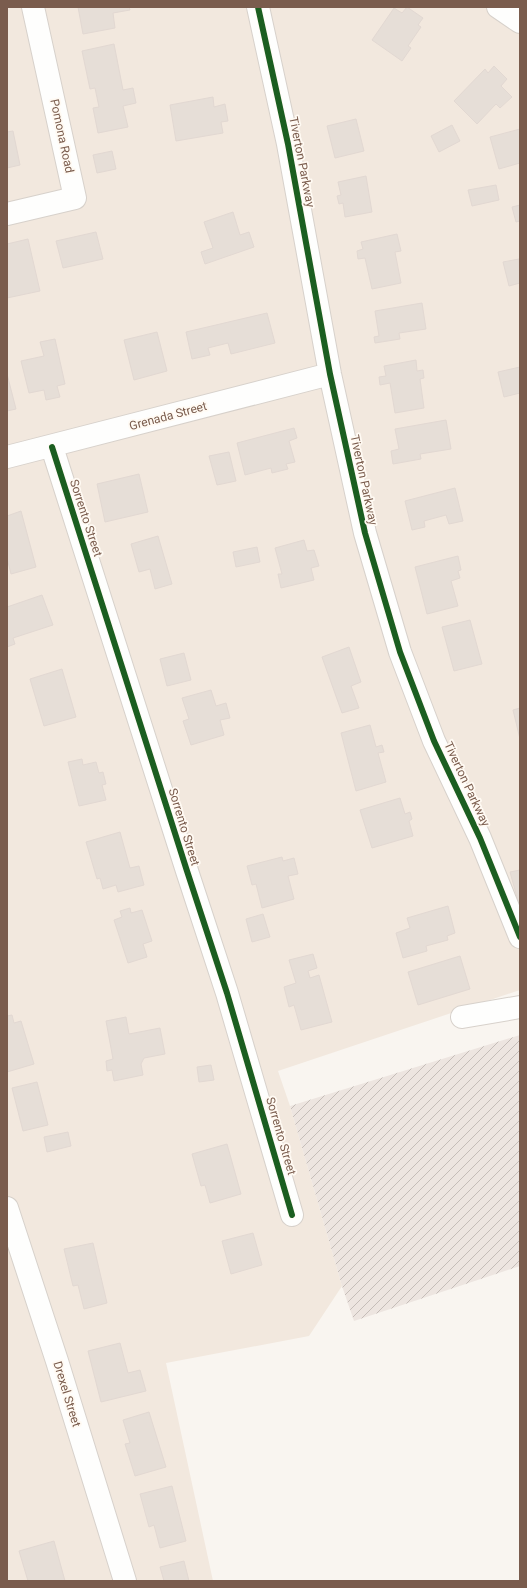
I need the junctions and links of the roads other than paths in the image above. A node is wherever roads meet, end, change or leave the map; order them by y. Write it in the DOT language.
graph roads {
  1 [pos="33,7"];
  2 [pos="258,7"];
  3 [pos="498,7"];
  4 [pos="520,22"];
  5 [pos="7,214"];
  6 [pos="330,374"];
  7 [pos="52,447"];
  8 [pos="7,457"];
  9 [pos="520,936"];
  10 [pos="520,1007"];
  11 [pos="462,1016"];
  12 [pos="7,1208"];
  13 [pos="292,1215"];
  14 [pos="125,1581"];
  1 -- 5 [label="street, Pomona Road"];
  2 -- 6 [label="street, Tiverton Parkway"];
  3 -- 4 [label="street"];
  6 -- 7 [label="street, Grenada Street"];
  6 -- 9 [label="street, Tiverton Parkway"];
  7 -- 8 [label="street, Grenada Street"];
  7 -- 13 [label="street, Sorrento Street"];
  10 -- 11 [label="street"];
  12 -- 14 [label="street, Drexel Street"];
}
